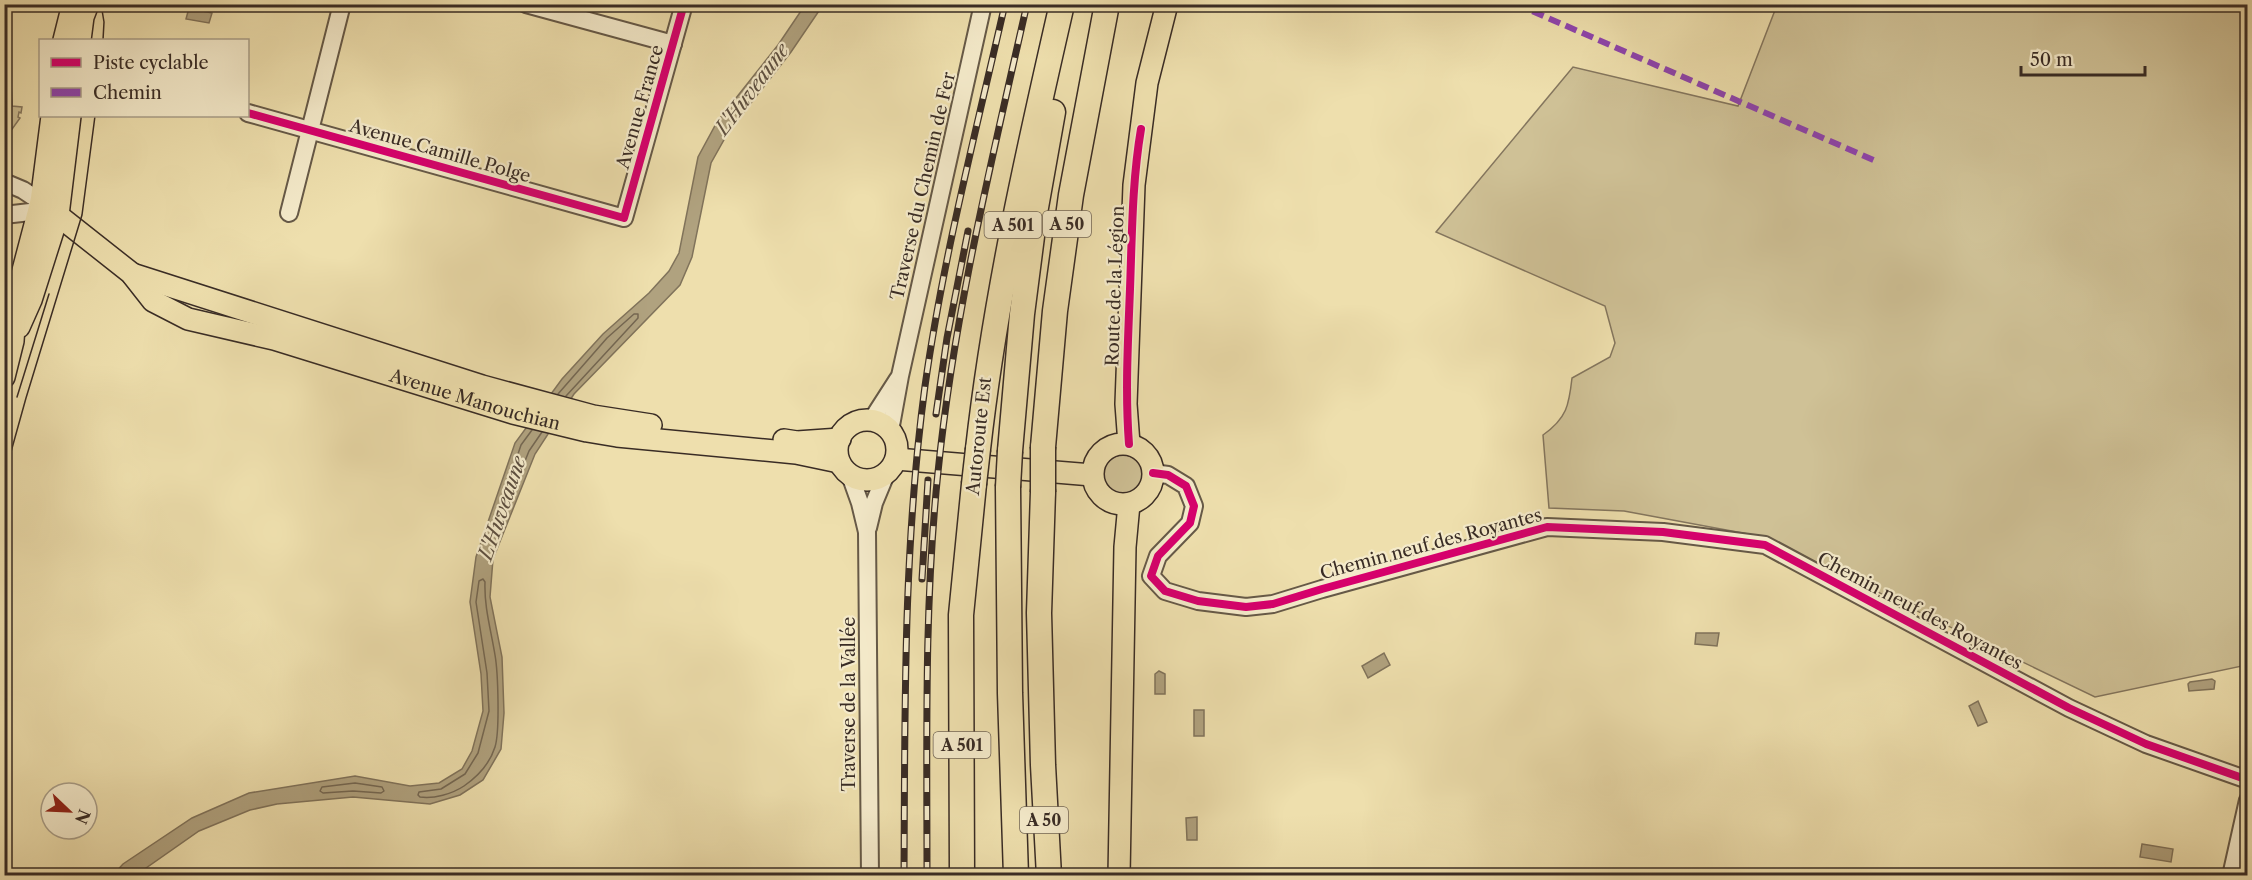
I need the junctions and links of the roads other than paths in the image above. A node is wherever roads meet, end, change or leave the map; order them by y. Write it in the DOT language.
graph roads {
  1 [pos="73,4"];
  2 [pos="88,4"];
  3 [pos="342,4"];
  4 [pos="526,4"];
  5 [pos="684,4"];
  6 [pos="983,4"];
  7 [pos="1062,4"];
  8 [pos="1076,4"];
  9 [pos="1107,4"];
  10 [pos="1167,4"];
  11 [pos="64,39"];
  12 [pos="80,39"];
  13 [pos="673,44"];
  14 [pos="249,113"];
  15 [pos="52,117"];
  16 [pos="70,117"];
  17 [pos="310,130"];
  18 [pos="4,182"];
  19 [pos="46,209"];
  20 [pos="289,213"];
  21 [pos="4,215"];
  22 [pos="624,218"];
  23 [pos="900,376"];
  24 [pos="4,377"];
  25 [pos="871,421"];
  26 [pos="890,431"];
  27 [pos="840,439"];
  28 [pos="767,444"];
  29 [pos="1129,444"];
  30 [pos="891,467"];
  31 [pos="844,468"];
  32 [pos="1153,473"];
  33 [pos="1092,475"];
  34 [pos="1130,504"];
  35 [pos="867,532"];
  36 [pos="2247,780"];
  37 [pos="2247,801"];
  38 [pos="870,876"];
  39 [pos="962,876"];
  40 [pos="1016,876"];
  41 [pos="1047,876"];
  42 [pos="1119,876"];
  43 [pos="2231,876"];
  1 -- 11 [label="main road"];
  2 -- 12 [label="main road"];
  3 -- 17 [label="street"];
  4 -- 13 [label="street"];
  5 -- 13 [label="street, Avenue France"];
  6 -- 23 [label="street, Traverse du Chemin de Fer"];
  7 -- 39 [label="highway, Autoroute Est / A 501, bridge"];
  8 -- 40 [label="highway, A 50, bridge"];
  9 -- 41 [label="highway, A 50, bridge"];
  10 -- 29 [label="main road, Route de la Légion"];
  13 -- 22 [label="street, Avenue France"];
  14 -- 17 [label="street, Avenue Camille Polge"];
  15 -- 19 [label="main road"];
  16 -- 19 [label="main road"];
  17 -- 20 [label="street"];
  17 -- 22 [label="street, Avenue Camille Polge"];
  18 -- 19 [label="street"];
  19 -- 21 [label="street"];
  19 -- 24 [label="main road"];
  19 -- 28 [label="main road, Avenue Manouchian"];
  23 -- 25 [label="street, Traverse du Chemin de Fer"];
  23 -- 26 [label="street, Traverse du Chemin de Fer"];
  25 -- 26 [label="main road"];
  25 -- 27 [label="main road"];
  26 -- 30 [label="main road"];
  27 -- 28 [label="main road, Avenue Manouchian"];
  27 -- 31 [label="main road"];
  28 -- 31 [label="main road, Avenue Manouchian"];
  29 -- 32 [label="main road"];
  29 -- 33 [label="main road"];
  30 -- 31 [label="main road"];
  30 -- 33 [label="main road"];
  30 -- 35 [label="street, Traverse de la Vallée"];
  31 -- 35 [label="street, Traverse de la Vallée"];
  32 -- 34 [label="main road"];
  32 -- 36 [label="street, Chemin neuf des Royantes"];
  33 -- 34 [label="main road"];
  34 -- 42 [label="main road"];
  35 -- 38 [label="street, Traverse de la Vallée"];
  37 -- 43 [label="street"];
}
